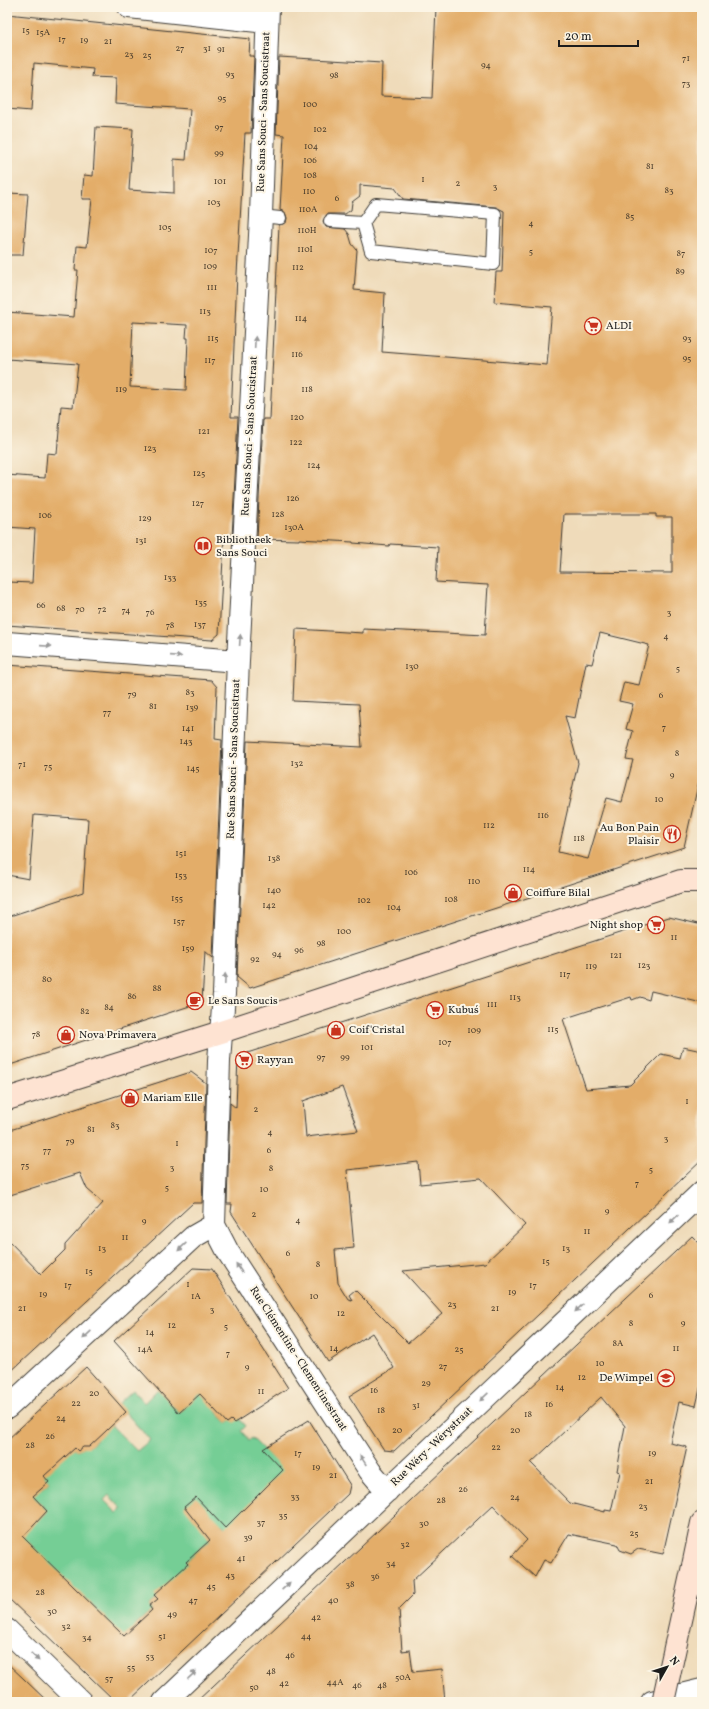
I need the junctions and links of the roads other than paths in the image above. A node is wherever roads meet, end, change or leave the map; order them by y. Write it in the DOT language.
graph roads {
  1 [pos="130,7"];
  2 [pos="268,15"];
  3 [pos="330,221"];
  4 [pos="363,223"];
  5 [pos="7,643"];
  6 [pos="238,661"];
  7 [pos="702,881"];
  8 [pos="220,1032"];
  9 [pos="7,1099"];
  10 [pos="702,1192"];
  11 [pos="214,1225"];
  12 [pos="7,1408"];
  13 [pos="386,1491"];
  14 [pos="702,1523"];
  15 [pos="7,1630"];
  16 [pos="702,1690"];
  17 [pos="81,1702"];
  18 [pos="164,1702"];
  19 [pos="652,1702"];
  20 [pos="663,1702"];
  1 -- 2 [label="street"];
  6 -- 2 [label="street, Rue Sans Souci - Sans Soucistraat, one-way"];
  3 -- 4 [label="lane"];
  4 -- 4 [label="lane"];
  5 -- 6 [label="street, one-way"];
  8 -- 6 [label="street, Rue Sans Souci - Sans Soucistraat, one-way"];
  7 -- 8 [label="main road"];
  8 -- 9 [label="main road"];
  8 -- 11 [label="street, Rue Sans Souci - Sans Soucistraat"];
  10 -- 13 [label="street, Rue Wéry - Wérystraat, one-way"];
  11 -- 12 [label="street, one-way"];
  13 -- 11 [label="street, Rue Clémentine - Clementinestraat, one-way"];
  18 -- 13 [label="street, Rue Wéry - Wérystraat, one-way"];
  14 -- 20 [label="main road, bridge"];
  15 -- 17 [label="street, one-way"];
  16 -- 19 [label="street"];
}
